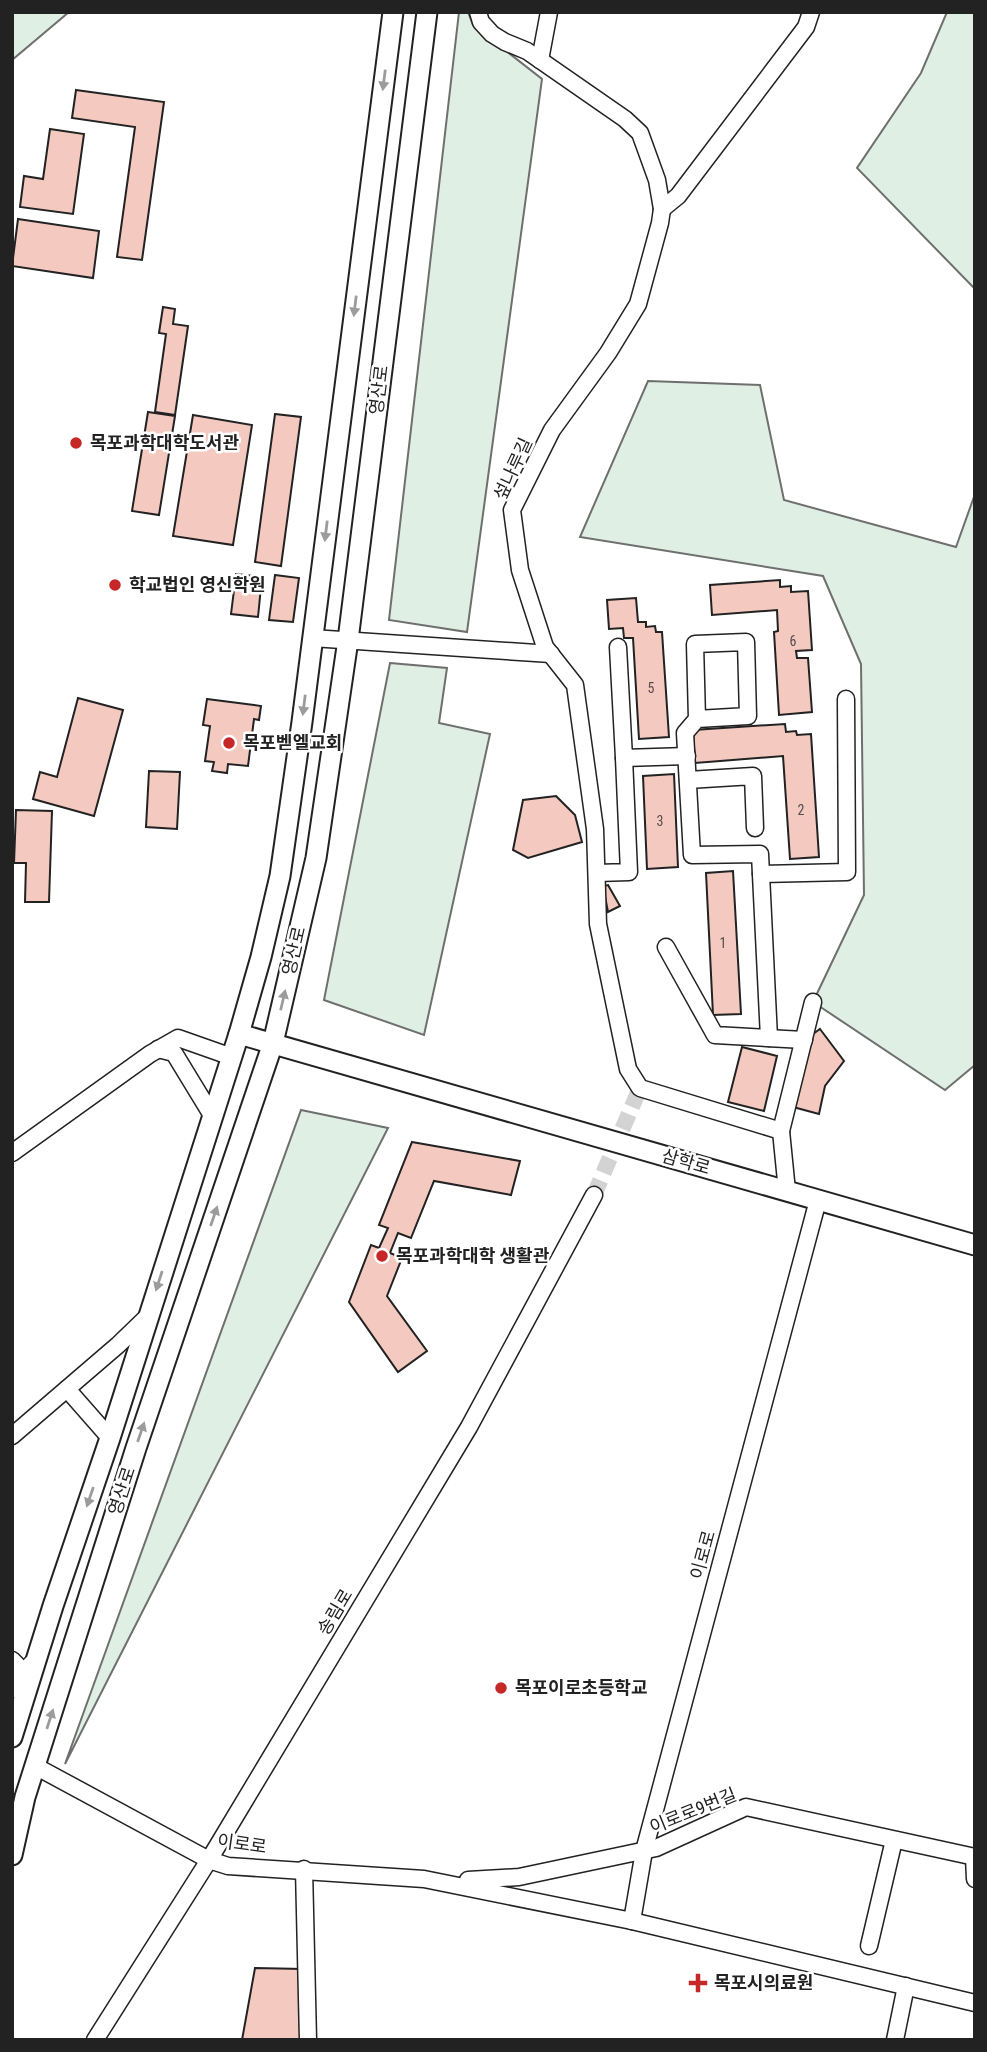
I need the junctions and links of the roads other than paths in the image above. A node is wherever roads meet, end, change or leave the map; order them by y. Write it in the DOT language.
graph roads {
  1 [pos="393,12"];
  2 [pos="427,12"];
  3 [pos="478,12"];
  4 [pos="549,12"];
  5 [pos="811,12"];
  6 [pos="540,60"];
  7 [pos="662,209"];
  8 [pos="313,638"];
  9 [pos="348,640"];
  10 [pos="618,647"];
  11 [pos="551,654"];
  12 [pos="846,699"];
  13 [pos="697,719"];
  14 [pos="687,756"];
  15 [pos="624,758"];
  16 [pos="688,780"];
  17 [pos="755,828"];
  18 [pos="597,873"];
  19 [pos="761,874"];
  20 [pos="666,947"];
  21 [pos="813,1002"];
  22 [pos="239,1034"];
  23 [pos="769,1038"];
  24 [pos="804,1040"];
  25 [pos="273,1043"];
  26 [pos="158,1049"];
  27 [pos="232,1057"];
  28 [pos="213,1117"];
  29 [pos="781,1131"];
  30 [pos="12,1153"];
  31 [pos="787,1191"];
  32 [pos="594,1195"];
  33 [pos="818,1200"];
  34 [pos="975,1245"];
  35 [pos="148,1316"];
  36 [pos="67,1389"];
  37 [pos="12,1436"];
  38 [pos="110,1438"];
  39 [pos="53,1606"];
  40 [pos="12,1660"];
  41 [pos="24,1673"];
  42 [pos="12,1690"];
  43 [pos="12,1737"];
  44 [pos="35,1766"];
  45 [pos="894,1839"];
  46 [pos="644,1851"];
  47 [pos="12,1855"];
  48 [pos="974,1857"];
  49 [pos="209,1860"];
  50 [pos="304,1869"];
  51 [pos="424,1879"];
  52 [pos="975,1879"];
  53 [pos="632,1921"];
  54 [pos="869,1946"];
  55 [pos="906,1986"];
  56 [pos="975,2003"];
  57 [pos="95,2040"];
  58 [pos="308,2040"];
  59 [pos="895,2040"];
  1 -- 8 [label="street, 영산로, one-way"];
  2 -- 9 [label="street, 영산로"];
  3 -- 6 [label="street, 섶나루길"];
  4 -- 6 [label="street"];
  5 -- 7 [label="street"];
  6 -- 7 [label="street, 섶나루길"];
  7 -- 11 [label="street, 섶나루길"];
  8 -- 9 [label="street"];
  8 -- 22 [label="street, 영산로, one-way"];
  9 -- 11 [label="street"];
  25 -- 9 [label="street, 영산로, one-way"];
  10 -- 15 [label="street"];
  11 -- 18 [label="street, 섶나루길"];
  12 -- 19 [label="street"];
  13 -- 13 [label="street"];
  13 -- 14 [label="street"];
  14 -- 15 [label="street"];
  14 -- 16 [label="street"];
  15 -- 18 [label="street"];
  16 -- 17 [label="street"];
  16 -- 19 [label="street"];
  18 -- 29 [label="street, 섶나루길"];
  19 -- 23 [label="street"];
  20 -- 23 [label="street"];
  21 -- 24 [label="street"];
  22 -- 25 [label="street"];
  22 -- 27 [label="street, 영산로"];
  23 -- 24 [label="street"];
  24 -- 29 [label="street"];
  25 -- 31 [label="street, 삼학로"];
  44 -- 25 [label="street, 영산로, one-way"];
  26 -- 27 [label="street"];
  26 -- 28 [label="street"];
  26 -- 30 [label="street"];
  27 -- 28 [label="street, 영산로"];
  28 -- 35 [label="street, 영산로, one-way"];
  29 -- 31 [label="street"];
  31 -- 33 [label="street, 삼학로"];
  32 -- 49 [label="street, 송림로"];
  33 -- 34 [label="street, 삼학로"];
  33 -- 46 [label="street, 이로로"];
  35 -- 36 [label="street"];
  35 -- 38 [label="street, 영산로"];
  36 -- 37 [label="street"];
  36 -- 38 [label="street"];
  38 -- 39 [label="street, 영산로, one-way"];
  39 -- 41 [label="street"];
  39 -- 43 [label="street, 영산로"];
  40 -- 41 [label="street"];
  41 -- 42 [label="street"];
  44 -- 47 [label="street, 영산로"];
  44 -- 49 [label="street, 이로로"];
  45 -- 46 [label="street, 이로로9번길"];
  45 -- 48 [label="street, 이로로9번길"];
  45 -- 54 [label="street"];
  46 -- 51 [label="street, 이로로9번길"];
  46 -- 53 [label="street, 이로로"];
  48 -- 52 [label="street"];
  49 -- 50 [label="street, 이로로"];
  49 -- 57 [label="street, 송림로"];
  50 -- 51 [label="street, 이로로"];
  50 -- 58 [label="street"];
  51 -- 53 [label="street, 이로로"];
  53 -- 55 [label="street, 이로로"];
  55 -- 56 [label="street, 이로로"];
  55 -- 59 [label="street"];
}
